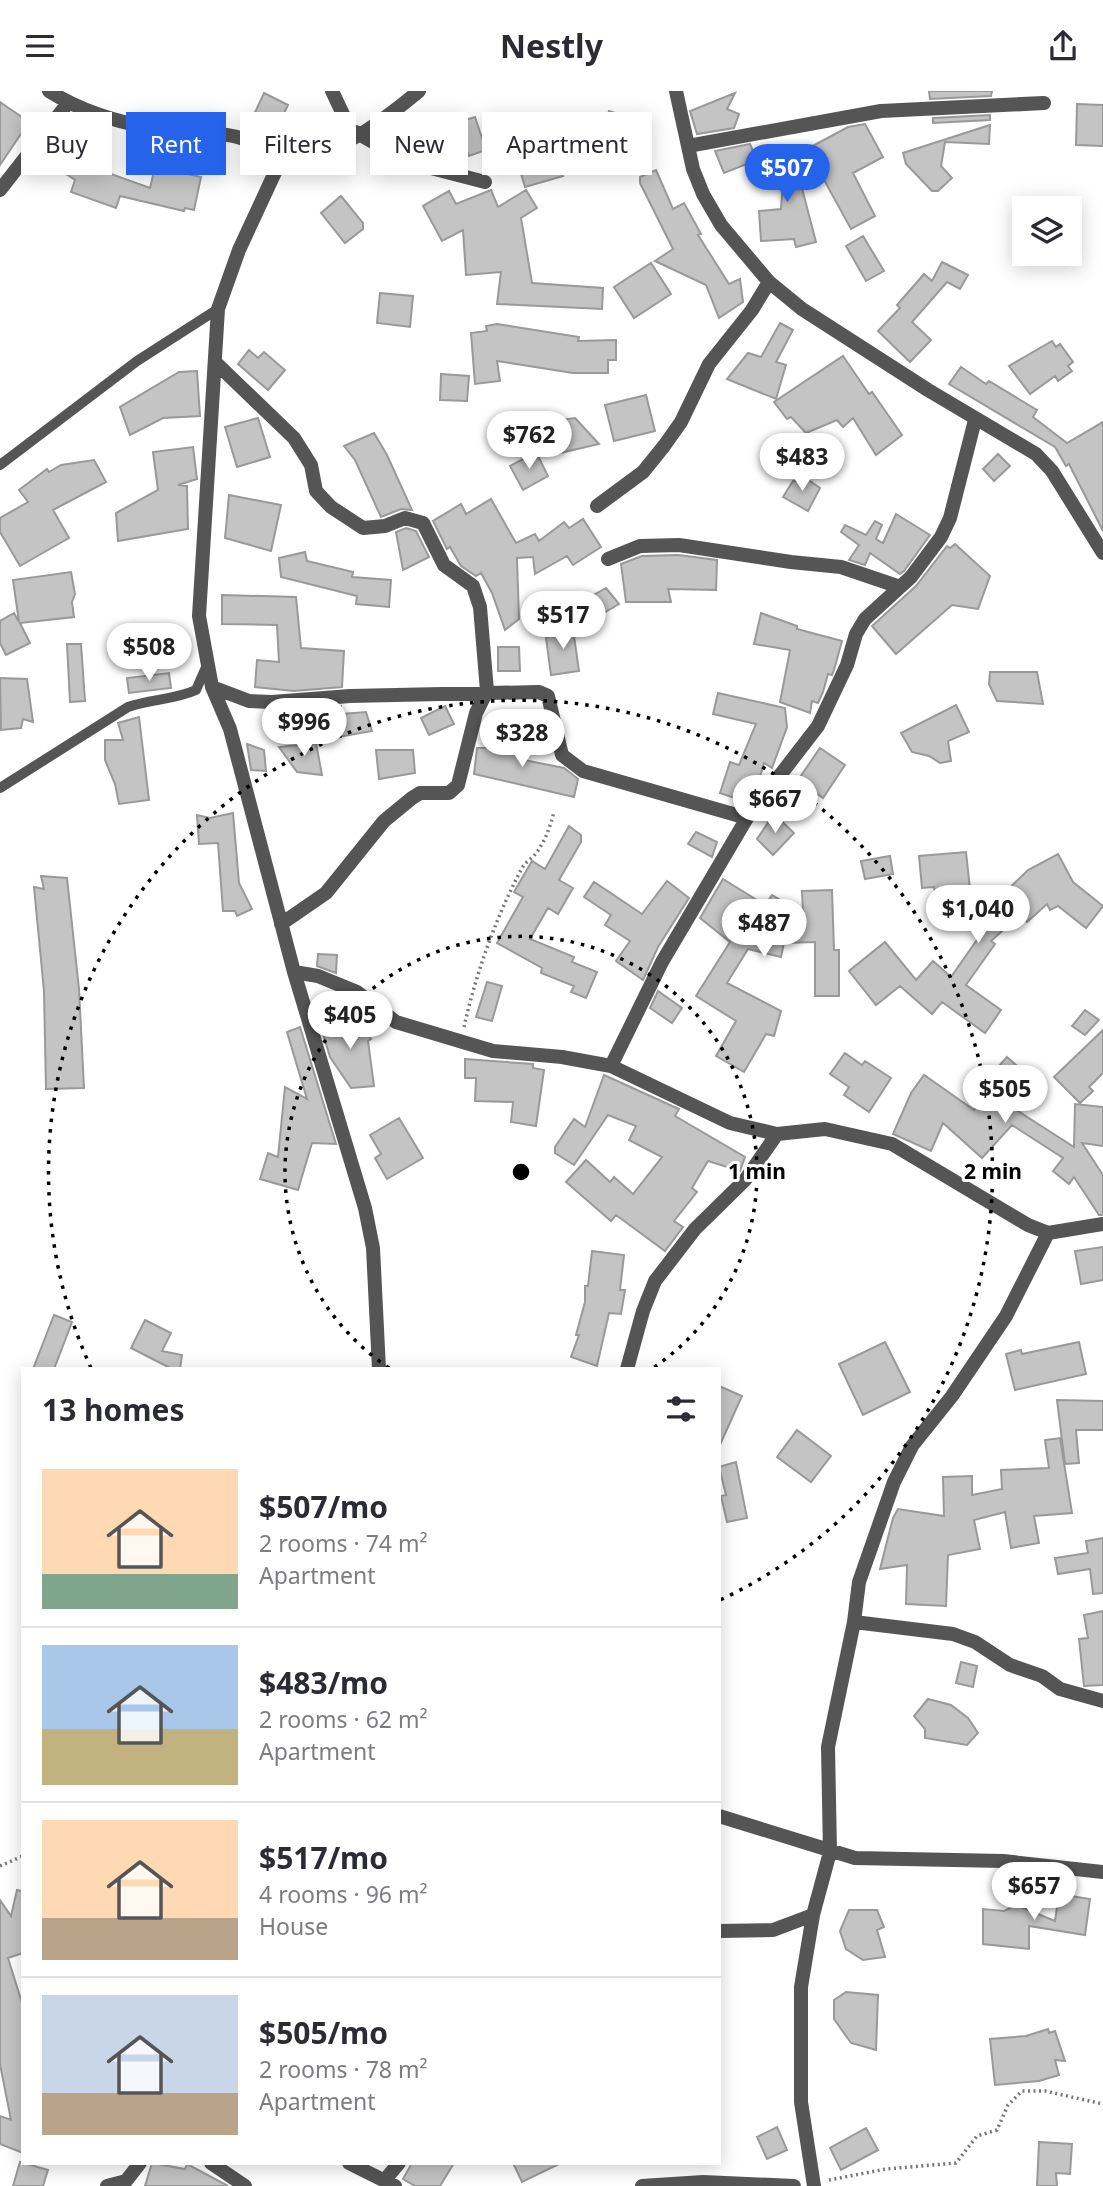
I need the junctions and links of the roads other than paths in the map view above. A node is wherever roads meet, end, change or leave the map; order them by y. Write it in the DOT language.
graph roads {
  1 [pos="48,91"];
  2 [pos="332,91"];
  3 [pos="419,91"];
  4 [pos="676,91"];
  5 [pos="68,103"];
  6 [pos="1044,103"];
  7 [pos="358,134"];
  8 [pos="240,138"];
  9 [pos="688,146"];
  10 [pos="274,175"];
  11 [pos="485,182"];
  12 [pos="0,190"];
  13 [pos="769,282"];
  14 [pos="218,309"];
  15 [pos="215,362"];
  16 [pos="975,420"];
  17 [pos="0,465"];
  18 [pos="597,506"];
  19 [pos="1103,553"];
  20 [pos="608,559"];
  21 [pos="900,587"];
  22 [pos="207,665"];
  23 [pos="212,687"];
  24 [pos="487,691"];
  25 [pos="0,788"];
  26 [pos="747,818"];
  27 [pos="281,924"];
  28 [pos="294,972"];
  29 [pos="611,1066"];
  30 [pos="777,1135"];
  31 [pos="1103,1224"];
  32 [pos="1048,1233"];
  33 [pos="379,1367"];
  34 [pos="628,1367"];
  35 [pos="854,1622"];
  36 [pos="1103,1700"];
  37 [pos="721,1817"];
  38 [pos="830,1852"];
  39 [pos="1103,1872"];
  40 [pos="813,1915"];
  41 [pos="721,1931"];
  42 [pos="138,2165"];
  43 [pos="214,2165"];
  44 [pos="353,2165"];
  45 [pos="398,2165"];
  46 [pos="389,2183"];
  47 [pos="814,2185"];
  48 [pos="107,2186"];
  49 [pos="245,2186"];
  50 [pos="642,2186"];
  51 [pos="794,2186"];
  1 -- 5 [label="street"];
  2 -- 7 [label="street"];
  3 -- 7 [label="street"];
  4 -- 9 [label="street"];
  5 -- 8 [label="street"];
  5 -- 12 [label="street"];
  6 -- 9 [label="street"];
  7 -- 11 [label="street"];
  9 -- 13 [label="street"];
  10 -- 14 [label="street"];
  13 -- 16 [label="street"];
  13 -- 18 [label="street"];
  14 -- 15 [label="street"];
  14 -- 17 [label="lane"];
  15 -- 22 [label="street"];
  15 -- 24 [label="street"];
  16 -- 19 [label="street"];
  16 -- 21 [label="street"];
  20 -- 21 [label="street"];
  21 -- 26 [label="street"];
  22 -- 23 [label="street"];
  22 -- 25 [label="lane"];
  23 -- 24 [label="street"];
  23 -- 27 [label="street"];
  24 -- 26 [label="street"];
  24 -- 27 [label="street"];
  26 -- 29 [label="street"];
  27 -- 28 [label="street"];
  28 -- 29 [label="street"];
  28 -- 33 [label="street"];
  29 -- 30 [label="street"];
  30 -- 32 [label="street"];
  30 -- 34 [label="street"];
  31 -- 32 [label="street"];
  32 -- 35 [label="street"];
  35 -- 36 [label="street"];
  35 -- 38 [label="street"];
  37 -- 38 [label="street"];
  38 -- 39 [label="street"];
  38 -- 40 [label="street"];
  40 -- 41 [label="street"];
  40 -- 47 [label="street"];
  42 -- 48 [label="street"];
  43 -- 49 [label="street"];
  44 -- 46 [label="street"];
  45 -- 46 [label="street"];
  50 -- 51 [label="street"];
}
